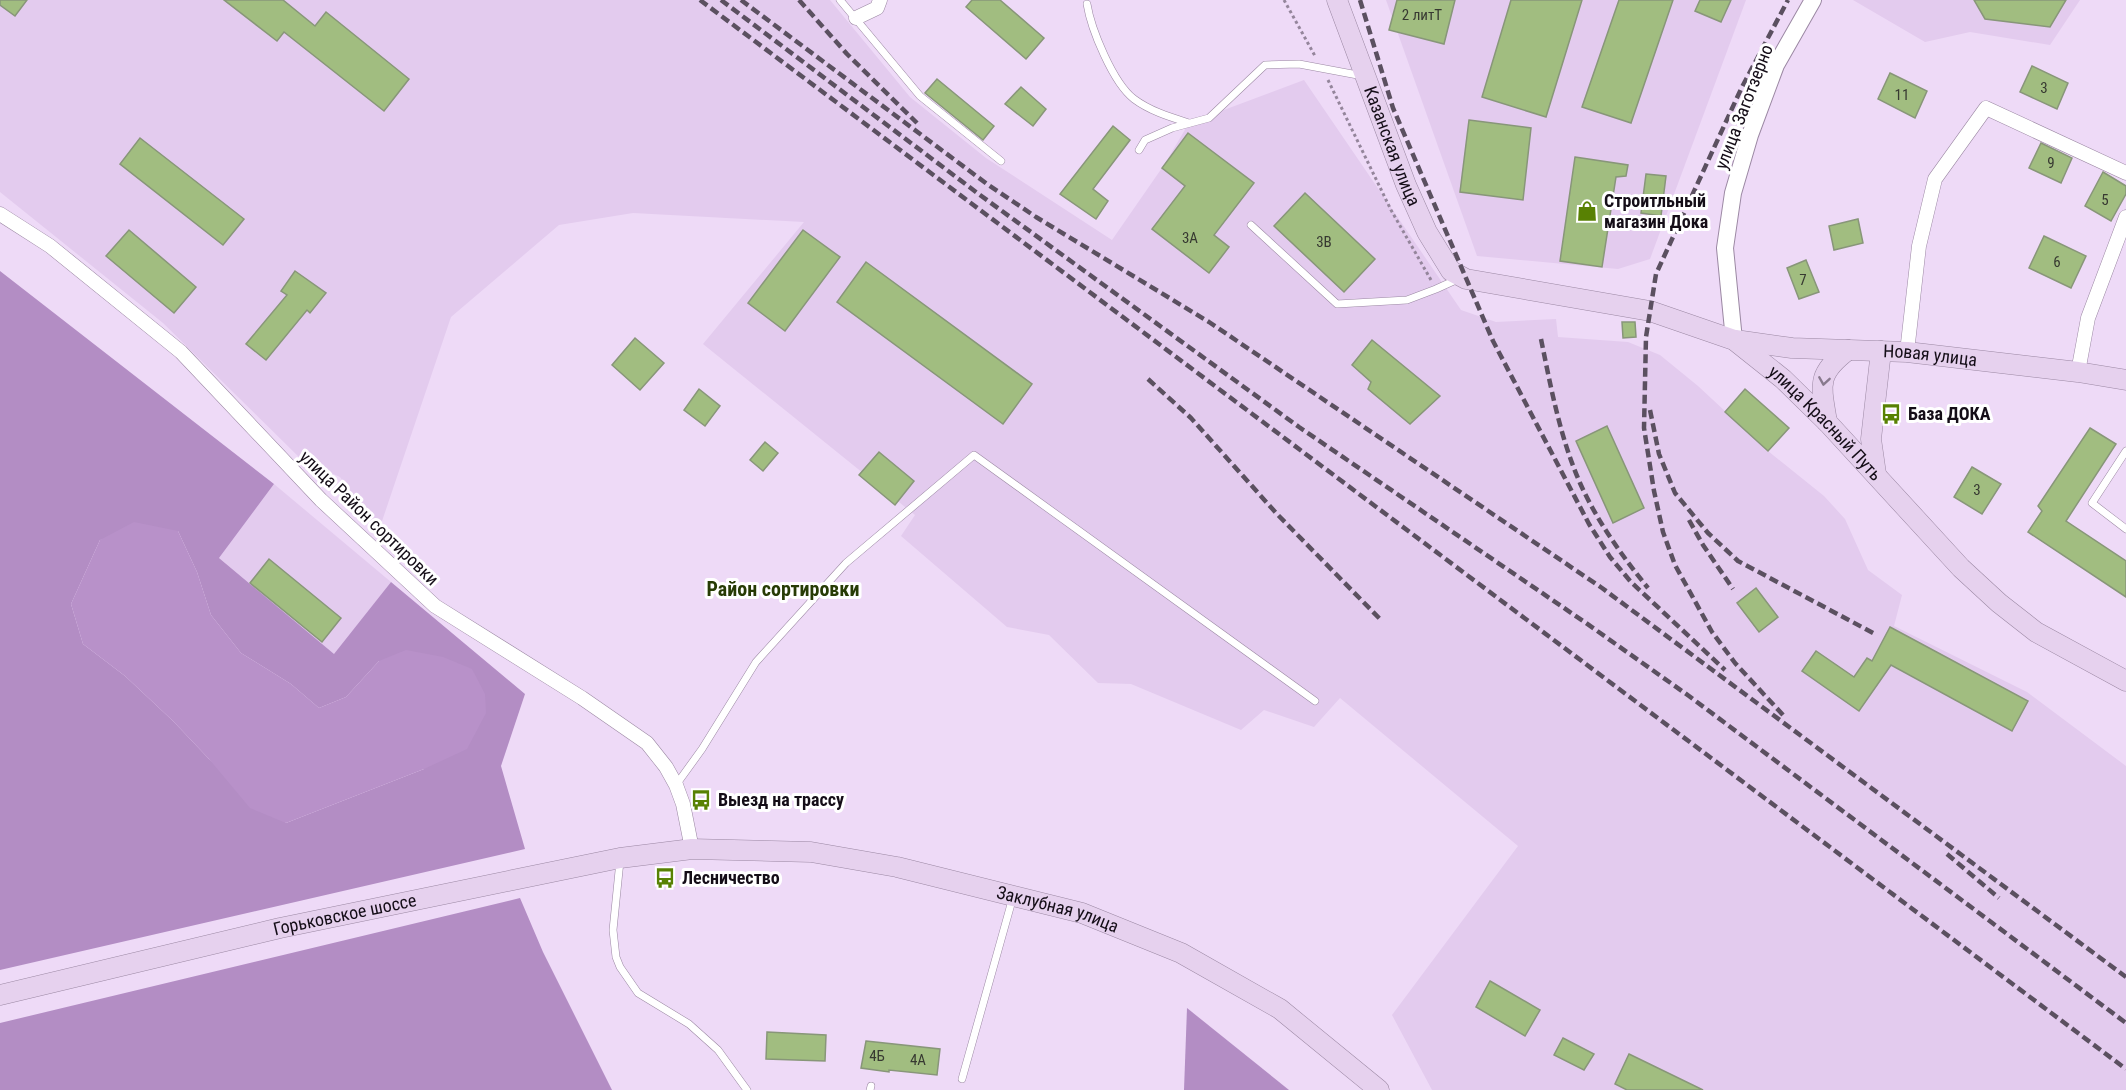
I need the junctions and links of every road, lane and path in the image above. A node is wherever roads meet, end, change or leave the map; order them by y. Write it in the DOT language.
graph roads {
  1 [pos="840,0"];
  2 [pos="880,0"];
  3 [pos="1284,0"];
  4 [pos="1337,0"];
  5 [pos="1813,0"];
  6 [pos="1087,4"];
  7 [pos="856,18"];
  8 [pos="1322,68"];
  9 [pos="1366,76"];
  10 [pos="1189,123"];
  11 [pos="1139,150"];
  12 [pos="1001,161"];
  13 [pos="2126,173"];
  14 [pos="0,214"];
  15 [pos="2126,217"];
  16 [pos="1251,225"];
  17 [pos="1463,278"];
  18 [pos="1436,289"];
  19 [pos="1734,340"];
  20 [pos="1848,350"];
  21 [pos="1881,351"];
  22 [pos="1907,352"];
  23 [pos="2078,372"];
  24 [pos="2126,380"];
  25 [pos="1827,422"];
  26 [pos="2126,451"];
  27 [pos="1876,474"];
  28 [pos="2126,529"];
  29 [pos="2126,681"];
  30 [pos="1315,701"];
  31 [pos="676,785"];
  32 [pos="692,849"];
  33 [pos="620,858"];
  34 [pos="1014,894"];
  35 [pos="0,994"];
  36 [pos="962,1079"];
  37 [pos="747,1090"];
  38 [pos="1379,1090"];
  1 -- 7 [label="lane"];
  2 -- 7 [label="street"];
  3 -- 8 [label="path"];
  4 -- 9 [label="main road, Казанская улица"];
  5 -- 19 [label="street, улица Заготзерно"];
  6 -- 10 [label="lane"];
  7 -- 12 [label="lane"];
  8 -- 9 [label="lane"];
  8 -- 10 [label="lane"];
  8 -- 18 [label="path"];
  9 -- 17 [label="main road, Казанская улица"];
  10 -- 11 [label="lane"];
  13 -- 22 [label="street"];
  14 -- 31 [label="street, улица Район сортировки"];
  15 -- 23 [label="street"];
  16 -- 18 [label="lane"];
  17 -- 18 [label="lane"];
  17 -- 19 [label="main road, улица Красный Путь"];
  19 -- 20 [label="main road, Новая улица"];
  19 -- 25 [label="main road, улица Красный Путь"];
  20 -- 21 [label="main road, Новая улица"];
  20 -- 25 [label="main road, one-way"];
  21 -- 22 [label="main road, Новая улица"];
  21 -- 27 [label="main road"];
  22 -- 23 [label="main road, Новая улица"];
  23 -- 24 [label="main road, Новая улица"];
  25 -- 27 [label="main road, улица Красный Путь"];
  26 -- 28 [label="lane"];
  27 -- 29 [label="main road, улица Красный Путь"];
  30 -- 31 [label="lane"];
  31 -- 32 [label="street, улица Район сортировки"];
  32 -- 33 [label="main road, Горьковское шоссе"];
  32 -- 34 [label="main road, Заклубная улица"];
  33 -- 35 [label="main road, Горьковское шоссе"];
  33 -- 37 [label="lane"];
  34 -- 36 [label="lane"];
  34 -- 38 [label="main road, Заклубная улица"];
}
